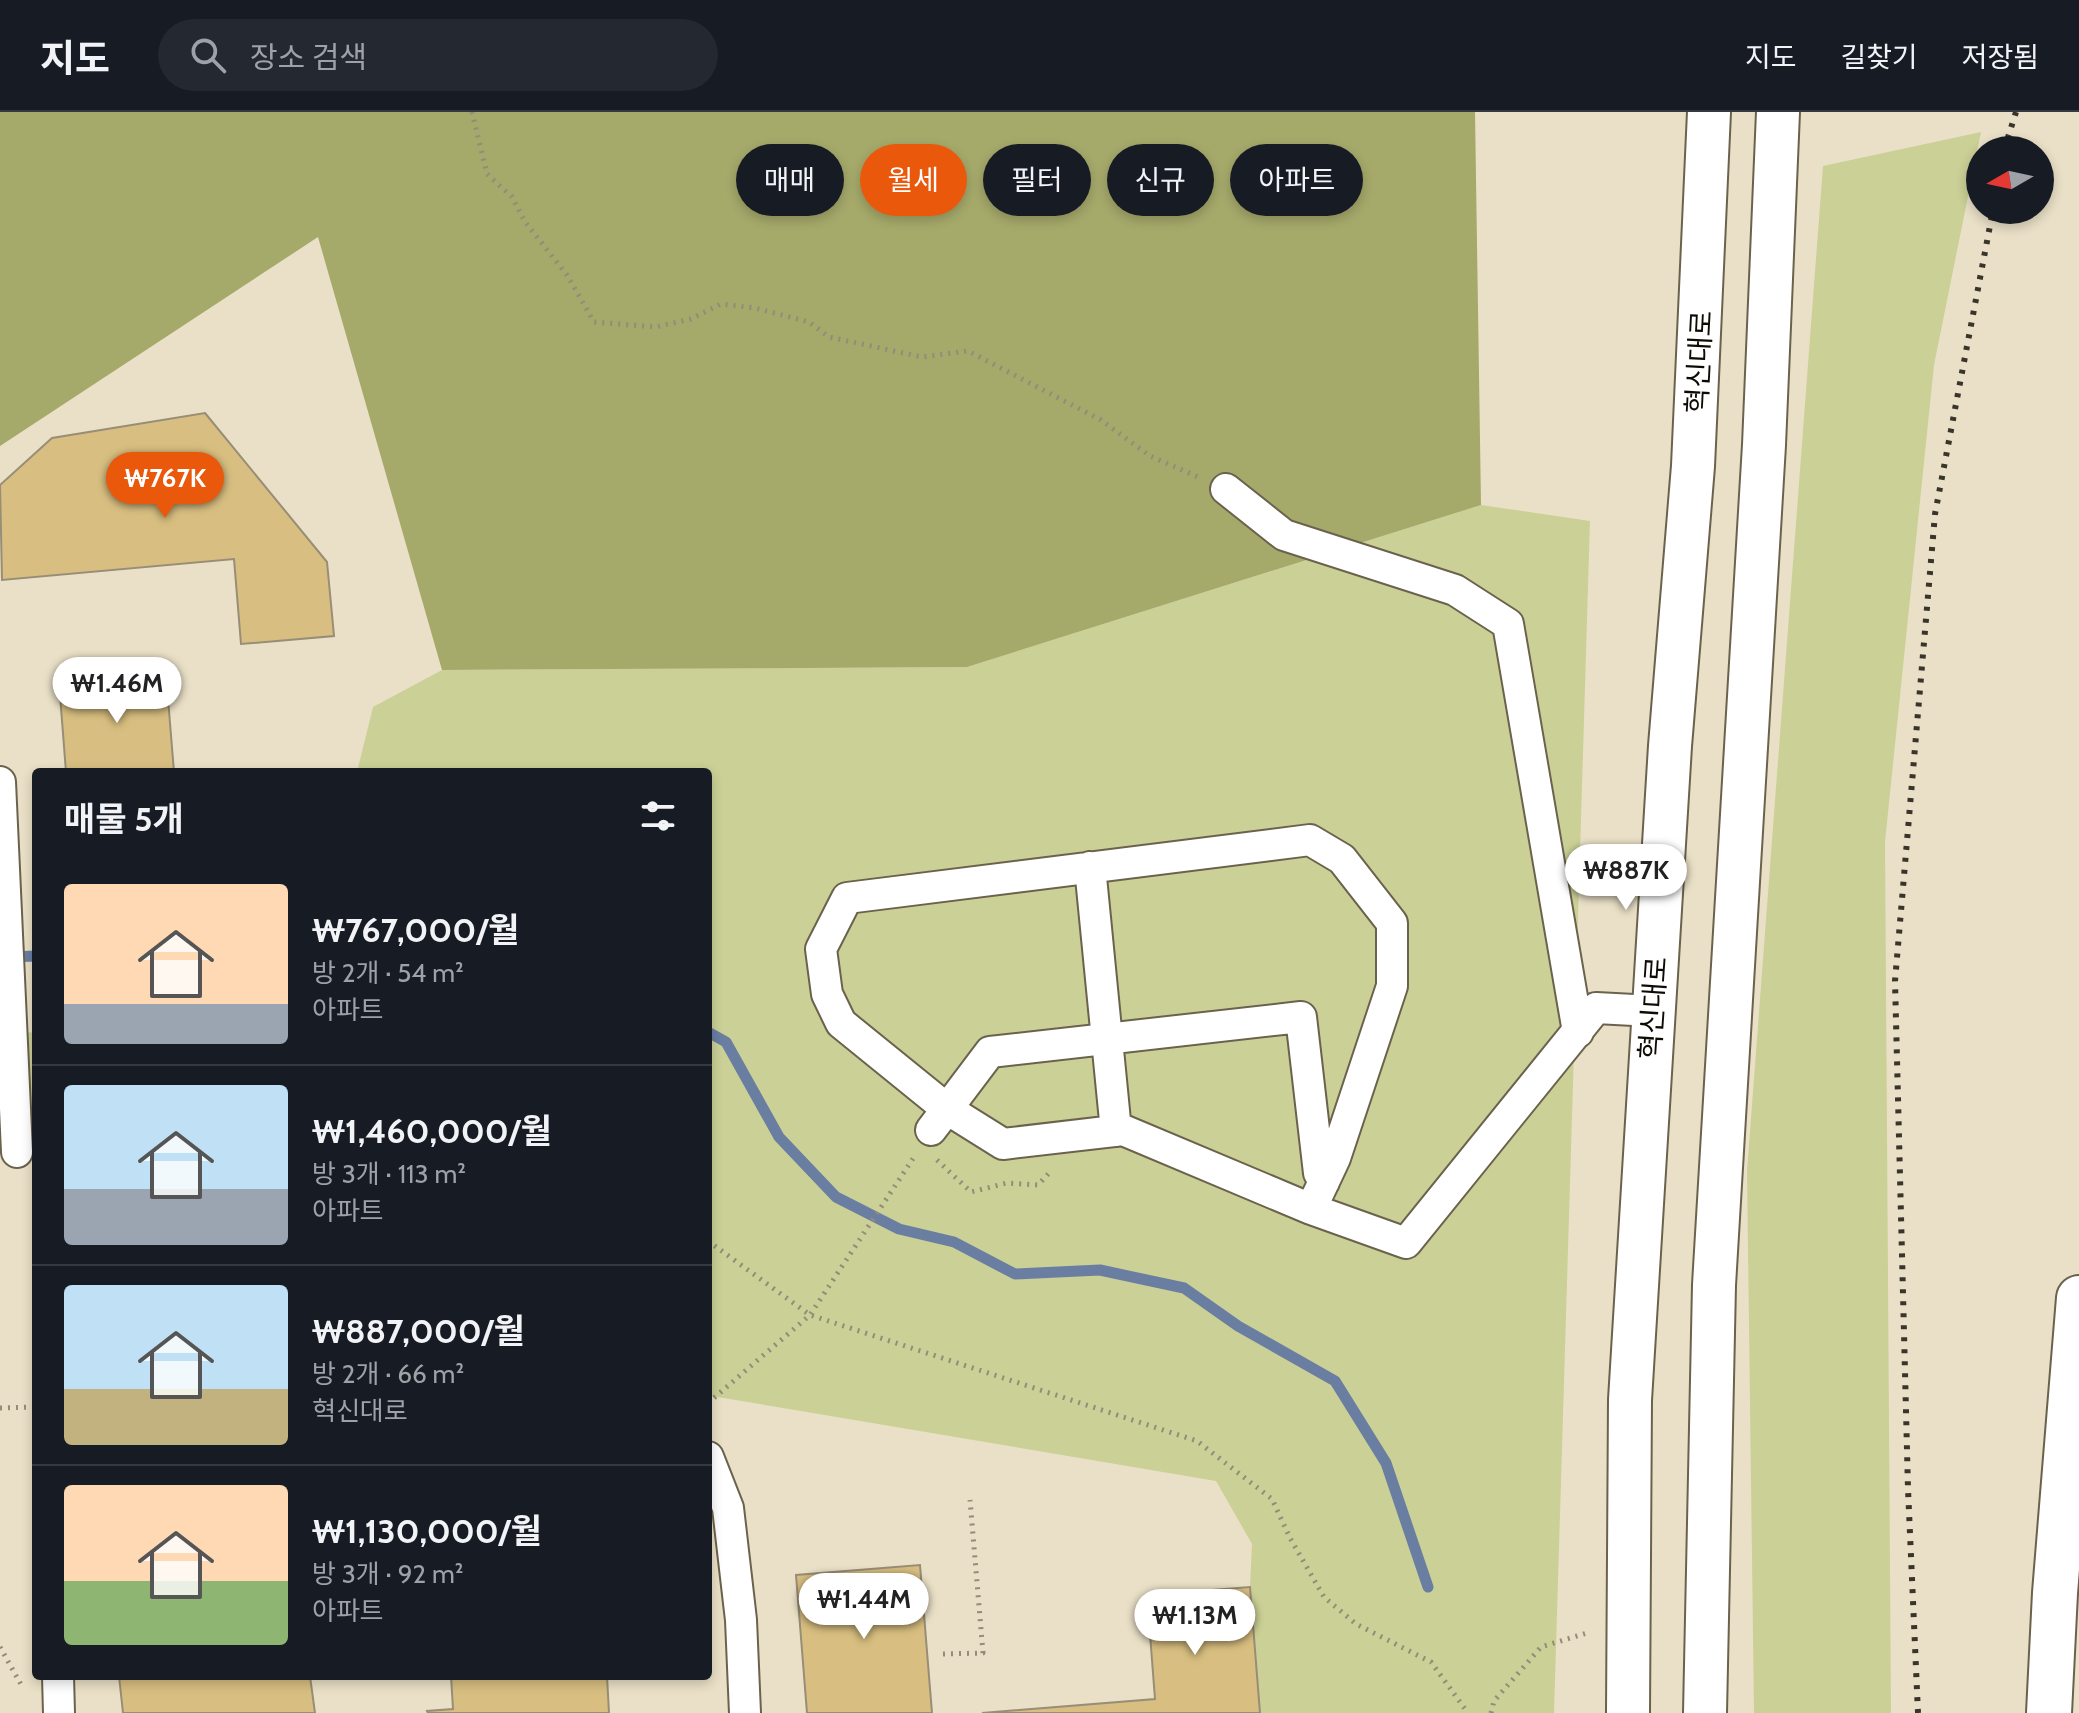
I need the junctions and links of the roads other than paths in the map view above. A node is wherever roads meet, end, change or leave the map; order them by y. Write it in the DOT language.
graph roads {
  1 [pos="1709,112"];
  2 [pos="1778,112"];
  3 [pos="1226,489"];
  4 [pos="0,782"];
  5 [pos="1090,867"];
  6 [pos="1653,1011"];
  7 [pos="1578,1032"];
  8 [pos="1107,1039"];
  9 [pos="939,1119"];
  10 [pos="1116,1131"];
  11 [pos="18,1152"];
  12 [pos="1324,1182"];
  13 [pos="1311,1209"];
  14 [pos="2079,1298"];
  15 [pos="712,1467"];
  16 [pos="58,1680"];
  17 [pos="59,1713"];
  18 [pos="745,1713"];
  19 [pos="1628,1713"];
  20 [pos="1705,1713"];
  21 [pos="2049,1713"];
  1 -- 6 [label="main road, 혁신대로"];
  2 -- 20 [label="main road"];
  3 -- 7 [label="street"];
  4 -- 11 [label="street"];
  5 -- 8 [label="street"];
  5 -- 9 [label="street"];
  5 -- 12 [label="street"];
  6 -- 7 [label="street"];
  6 -- 19 [label="main road, 혁신대로"];
  7 -- 13 [label="street"];
  8 -- 9 [label="street"];
  8 -- 10 [label="street"];
  8 -- 12 [label="street"];
  9 -- 10 [label="street"];
  10 -- 13 [label="street"];
  12 -- 13 [label="street"];
  14 -- 21 [label="highway"];
  15 -- 18 [label="street"];
  16 -- 17 [label="street"];
}
